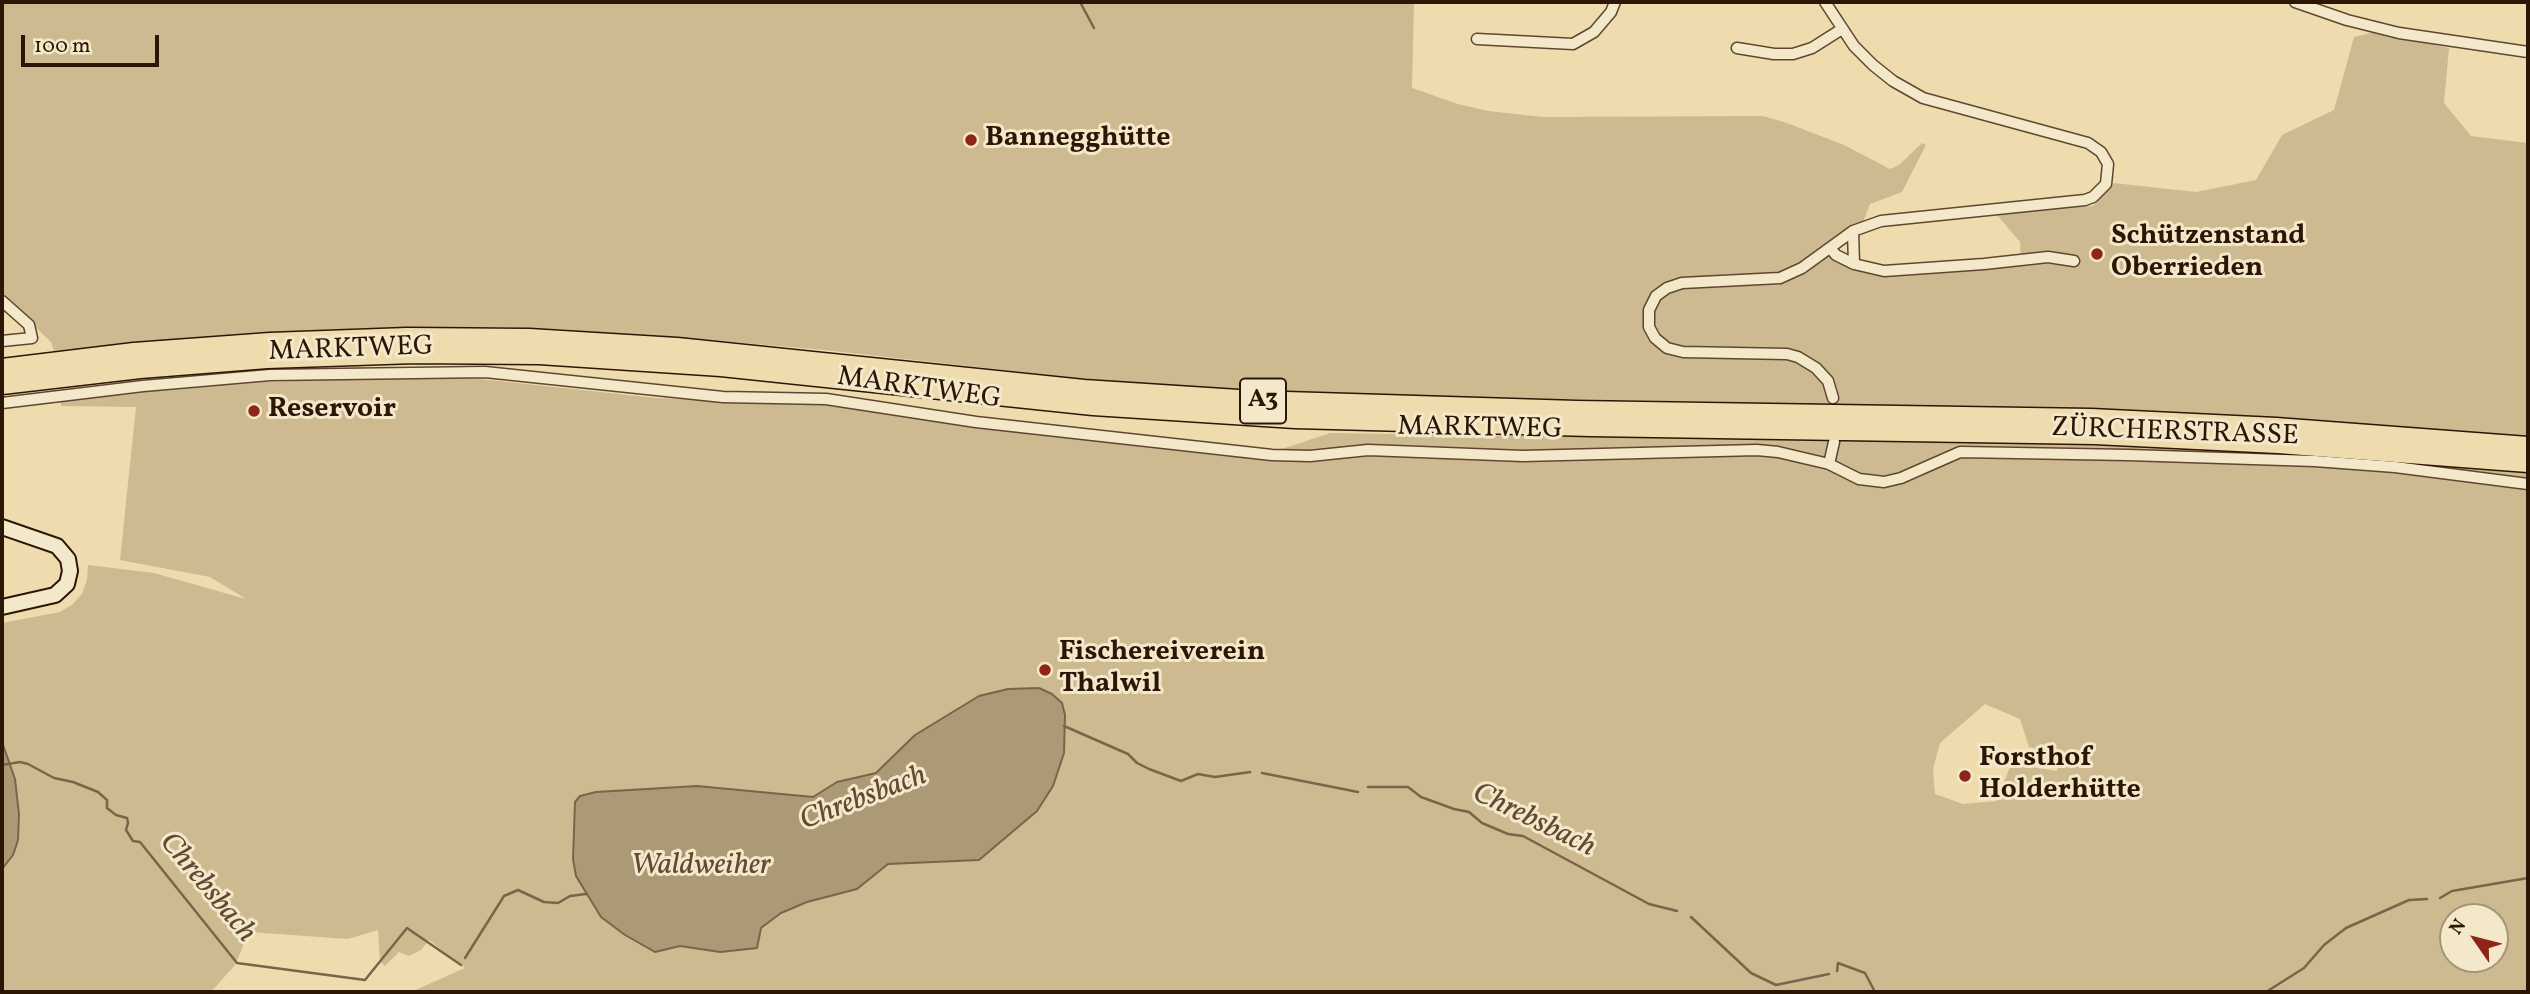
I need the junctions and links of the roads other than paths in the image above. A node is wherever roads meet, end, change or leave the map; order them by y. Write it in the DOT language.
graph roads {
  1 [pos="1615,2"];
  2 [pos="1825,2"];
  3 [pos="2295,2"];
  4 [pos="1842,29"];
  5 [pos="1477,38"];
  6 [pos="1737,48"];
  7 [pos="2528,52"];
  8 [pos="1853,231"];
  9 [pos="1830,248"];
  10 [pos="2074,261"];
  11 [pos="1854,264"];
  12 [pos="2,300"];
  13 [pos="2,341"];
  14 [pos="2,368"];
  15 [pos="2,385"];
  16 [pos="1833,398"];
  17 [pos="2,403"];
  18 [pos="1834,442"];
  19 [pos="2528,446"];
  20 [pos="2528,463"];
  21 [pos="1829,464"];
  22 [pos="2528,484"];
  23 [pos="2,527"];
  24 [pos="2,607"];
  1 -- 5 [label="street"];
  2 -- 4 [label="street"];
  3 -- 7 [label="street"];
  4 -- 6 [label="street"];
  4 -- 8 [label="street"];
  8 -- 9 [label="street"];
  8 -- 11 [label="street"];
  9 -- 11 [label="street"];
  9 -- 16 [label="street"];
  10 -- 11 [label="street"];
  12 -- 13 [label="street"];
  14 -- 19 [label="highway, A3"];
  15 -- 20 [label="highway, A3"];
  17 -- 21 [label="street, MARKTWEG"];
  18 -- 21 [label="street"];
  21 -- 22 [label="street, ZÜRCHERSTRASSE"];
  23 -- 24 [label="main road"];
}
